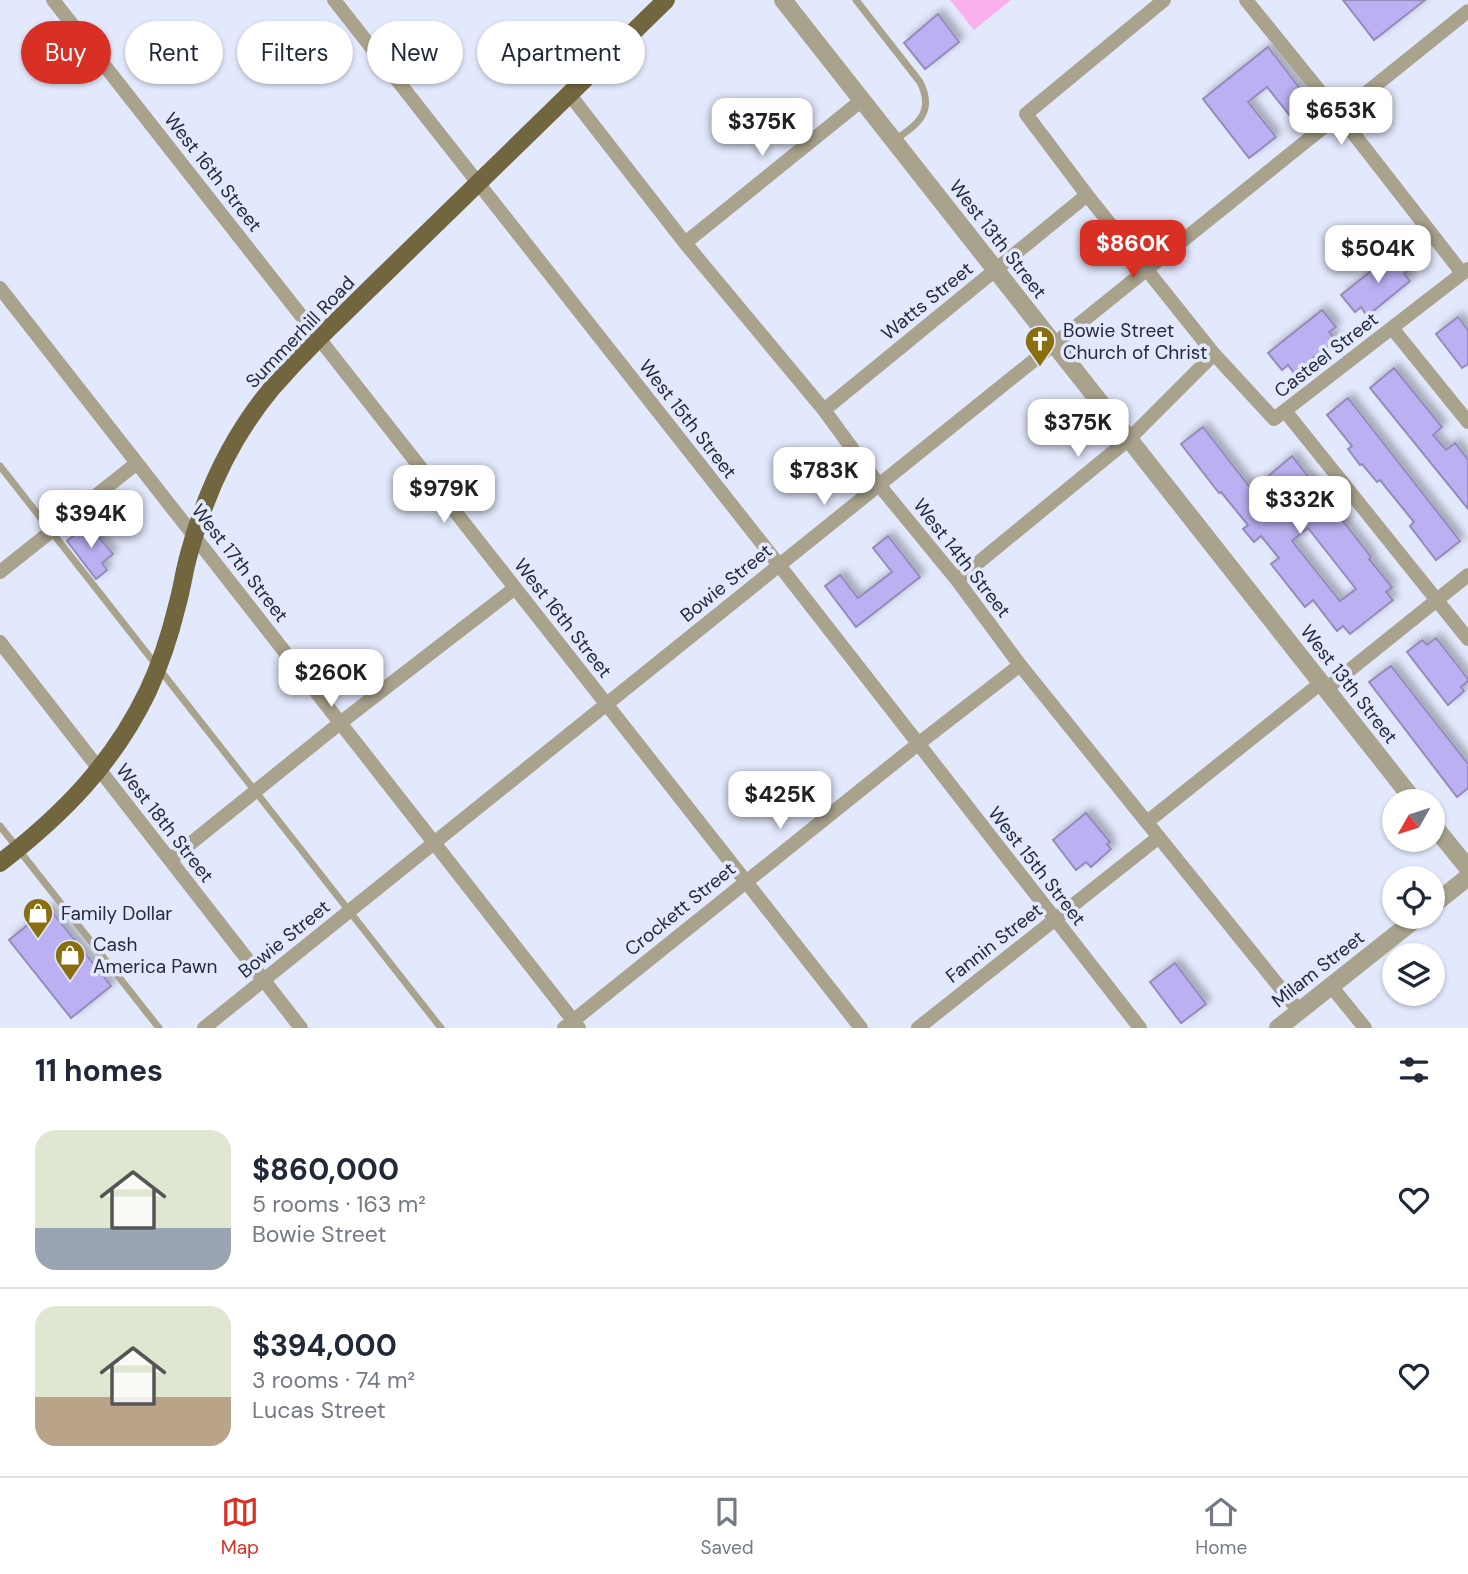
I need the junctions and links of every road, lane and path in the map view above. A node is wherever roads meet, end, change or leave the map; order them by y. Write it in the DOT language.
graph roads {
  1 [pos="54,0"];
  2 [pos="334,0"];
  3 [pos="666,0"];
  4 [pos="783,0"];
  5 [pos="856,0"];
  6 [pos="1164,0"];
  7 [pos="1246,0"];
  8 [pos="1468,11"];
  9 [pos="570,94"];
  10 [pos="862,100"];
  11 [pos="1339,115"];
  12 [pos="894,141"];
  13 [pos="479,183"];
  14 [pos="1087,195"];
  15 [pos="685,243"];
  16 [pos="1147,269"];
  17 [pos="996,270"];
  18 [pos="1465,271"];
  19 [pos="0,288"];
  20 [pos="1392,328"];
  21 [pos="319,338"];
  22 [pos="1054,344"];
  23 [pos="1214,354"];
  24 [pos="824,410"];
  25 [pos="1279,415"];
  26 [pos="1468,422"];
  27 [pos="1129,439"];
  28 [pos="137,463"];
  29 [pos="0,466"];
  30 [pos="879,485"];
  31 [pos="51,531"];
  32 [pos="195,536"];
  33 [pos="779,565"];
  34 [pos="0,572"];
  35 [pos="1468,575"];
  36 [pos="957,580"];
  37 [pos="515,588"];
  38 [pos="1437,600"];
  39 [pos="1468,639"];
  40 [pos="0,642"];
  41 [pos="1020,665"];
  42 [pos="158,667"];
  43 [pos="1324,686"];
  44 [pos="607,704"];
  45 [pos="341,723"];
  46 [pos="918,744"];
  47 [pos="99,770"];
  48 [pos="1405,789"];
  49 [pos="256,792"];
  50 [pos="1147,821"];
  51 [pos="0,826"];
  52 [pos="1159,837"];
  53 [pos="1446,841"];
  54 [pos="434,843"];
  55 [pos="18,849"];
  56 [pos="170,860"];
  57 [pos="0,863"];
  58 [pos="1468,869"];
  59 [pos="1468,877"];
  60 [pos="746,881"];
  61 [pos="1445,895"];
  62 [pos="349,911"];
  63 [pos="1054,920"];
  64 [pos="1403,929"];
  65 [pos="264,980"];
  66 [pos="1331,986"];
  67 [pos="1299,1011"];
  68 [pos="572,1026"];
  69 [pos="159,1028"];
  70 [pos="204,1028"];
  71 [pos="301,1028"];
  72 [pos="441,1028"];
  73 [pos="862,1028"];
  74 [pos="918,1028"];
  75 [pos="1140,1028"];
  76 [pos="1278,1028"];
  77 [pos="1365,1028"];
  1 -- 21 [label="street, West 16th Street"];
  2 -- 13 [label="street, West 15th Street"];
  3 -- 9 [label="main road, Summerhill Road"];
  4 -- 10 [label="street, West 13th Street"];
  5 -- 12 [label="lane"];
  6 -- 14 [label="street"];
  7 -- 11 [label="street"];
  8 -- 11 [label="street, Bowie Street"];
  9 -- 13 [label="main road, Summerhill Road"];
  9 -- 15 [label="street, West 14th Street"];
  10 -- 12 [label="street, West 13th Street"];
  10 -- 15 [label="street"];
  11 -- 16 [label="street, Bowie Street"];
  11 -- 18 [label="street"];
  12 -- 17 [label="street, West 13th Street"];
  13 -- 21 [label="main road, Summerhill Road"];
  13 -- 33 [label="street, West 15th Street"];
  14 -- 16 [label="street"];
  14 -- 17 [label="street, Watts Street"];
  15 -- 24 [label="street, West 14th Street"];
  16 -- 22 [label="street, Bowie Street"];
  16 -- 23 [label="street"];
  17 -- 22 [label="street, West 13th Street"];
  17 -- 24 [label="street, Watts Street"];
  18 -- 20 [label="street, Casteel Street"];
  19 -- 28 [label="street, West 17th Street"];
  20 -- 25 [label="street, Casteel Street"];
  20 -- 26 [label="street"];
  21 -- 32 [label="main road, Summerhill Road"];
  21 -- 37 [label="street, West 16th Street"];
  22 -- 27 [label="street, West 13th Street"];
  22 -- 30 [label="street, Bowie Street"];
  23 -- 25 [label="street"];
  23 -- 27 [label="street"];
  24 -- 30 [label="street, West 14th Street"];
  25 -- 38 [label="street"];
  27 -- 36 [label="street"];
  27 -- 43 [label="street, West 13th Street"];
  28 -- 31 [label="street"];
  28 -- 32 [label="street, West 17th Street"];
  29 -- 31 [label="lane"];
  30 -- 33 [label="street, Bowie Street"];
  30 -- 36 [label="street, West 14th Street"];
  31 -- 34 [label="street"];
  31 -- 42 [label="lane"];
  32 -- 42 [label="main road, Summerhill Road"];
  32 -- 45 [label="street, West 17th Street"];
  33 -- 44 [label="street, Bowie Street"];
  33 -- 46 [label="street, West 15th Street"];
  35 -- 38 [label="street"];
  36 -- 41 [label="street, West 14th Street"];
  37 -- 44 [label="street, West 16th Street"];
  37 -- 45 [label="street"];
  38 -- 39 [label="street"];
  38 -- 43 [label="street"];
  40 -- 47 [label="street, West 18th Street"];
  41 -- 46 [label="street, Crockett Street"];
  41 -- 50 [label="street, West 14th Street"];
  42 -- 47 [label="main road, Summerhill Road"];
  42 -- 49 [label="lane"];
  43 -- 48 [label="street, West 13th Street"];
  43 -- 50 [label="street"];
  44 -- 54 [label="street, Bowie Street"];
  44 -- 60 [label="street, West 16th Street"];
  45 -- 49 [label="street"];
  45 -- 54 [label="street, West 17th Street"];
  46 -- 60 [label="street, Crockett Street"];
  46 -- 63 [label="street, West 15th Street"];
  47 -- 55 [label="main road, Summerhill Road"];
  47 -- 56 [label="street, West 18th Street"];
  49 -- 56 [label="street"];
  49 -- 62 [label="lane"];
  50 -- 52 [label="street, West 14th Street"];
  51 -- 55 [label="lane"];
  52 -- 63 [label="street, Fannin Street"];
  52 -- 67 [label="street, West 14th Street"];
  53 -- 58 [label="street"];
  54 -- 62 [label="street, Bowie Street"];
  54 -- 68 [label="street, West 17th Street"];
  55 -- 57 [label="main road, Summerhill Road"];
  55 -- 69 [label="lane"];
  56 -- 65 [label="street, West 18th Street"];
  59 -- 61 [label="street"];
  60 -- 68 [label="street, Crockett Street"];
  60 -- 73 [label="street, West 16th Street"];
  62 -- 65 [label="street, Bowie Street"];
  62 -- 72 [label="lane"];
  63 -- 74 [label="street, Fannin Street"];
  63 -- 75 [label="street, West 15th Street"];
  64 -- 66 [label="street, Milam Street"];
  65 -- 70 [label="street, Bowie Street"];
  65 -- 71 [label="street, West 18th Street"];
  66 -- 67 [label="street, Milam Street"];
  66 -- 77 [label="street"];
  67 -- 76 [label="street, Milam Street"];
}
